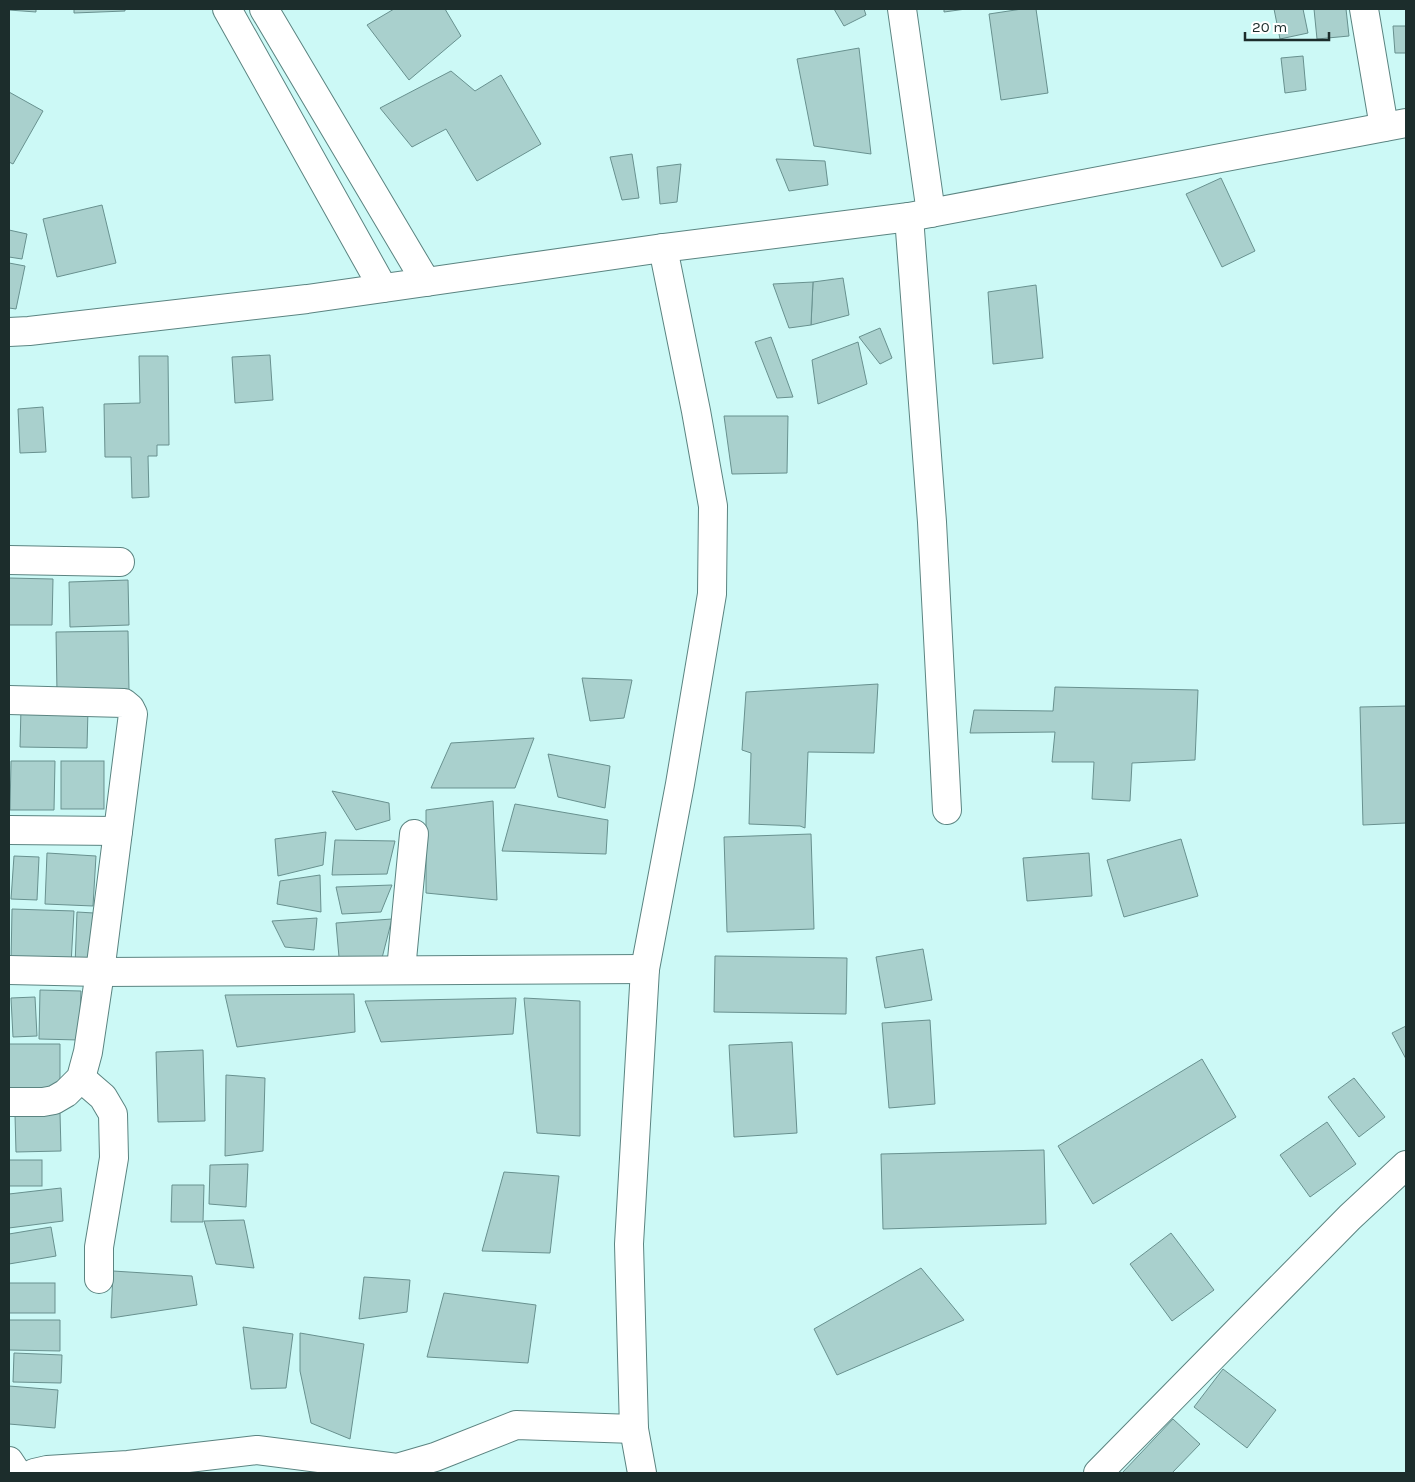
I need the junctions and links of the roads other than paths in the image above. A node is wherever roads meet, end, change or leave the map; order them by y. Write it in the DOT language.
graph roads {
  1 [pos="227,9"];
  2 [pos="264,9"];
  3 [pos="902,9"];
  4 [pos="1364,9"];
  5 [pos="1395,125"];
  6 [pos="921,215"];
  7 [pos="663,248"];
  8 [pos="426,282"];
  9 [pos="383,288"];
  10 [pos="9,332"];
  11 [pos="9,560"];
  12 [pos="120,562"];
  13 [pos="9,700"];
  14 [pos="947,810"];
  15 [pos="9,830"];
  16 [pos="118,831"];
  17 [pos="414,834"];
  18 [pos="645,969"];
  19 [pos="9,970"];
  20 [pos="401,970"];
  21 [pos="100,972"];
  22 [pos="81,1078"];
  23 [pos="9,1102"];
  24 [pos="1406,1165"];
  25 [pos="99,1279"];
  26 [pos="634,1429"];
  27 [pos="9,1461"];
  28 [pos="17,1473"];
  29 [pos="34,1473"];
  30 [pos="642,1473"];
  31 [pos="1098,1473"];
  1 -- 9 [label="street"];
  2 -- 8 [label="street"];
  3 -- 6 [label="street"];
  4 -- 5 [label="street"];
  5 -- 6 [label="street"];
  6 -- 7 [label="street"];
  6 -- 14 [label="street"];
  7 -- 8 [label="street"];
  7 -- 18 [label="street"];
  8 -- 9 [label="street"];
  9 -- 10 [label="street"];
  11 -- 12 [label="street"];
  13 -- 16 [label="street"];
  15 -- 16 [label="street"];
  16 -- 21 [label="street"];
  17 -- 20 [label="street"];
  18 -- 20 [label="street"];
  18 -- 26 [label="street"];
  19 -- 21 [label="street"];
  20 -- 21 [label="street"];
  21 -- 22 [label="street"];
  22 -- 23 [label="street"];
  22 -- 25 [label="street"];
  24 -- 31 [label="street"];
  26 -- 29 [label="street"];
  26 -- 30 [label="street"];
  27 -- 28 [label="street"];
}
